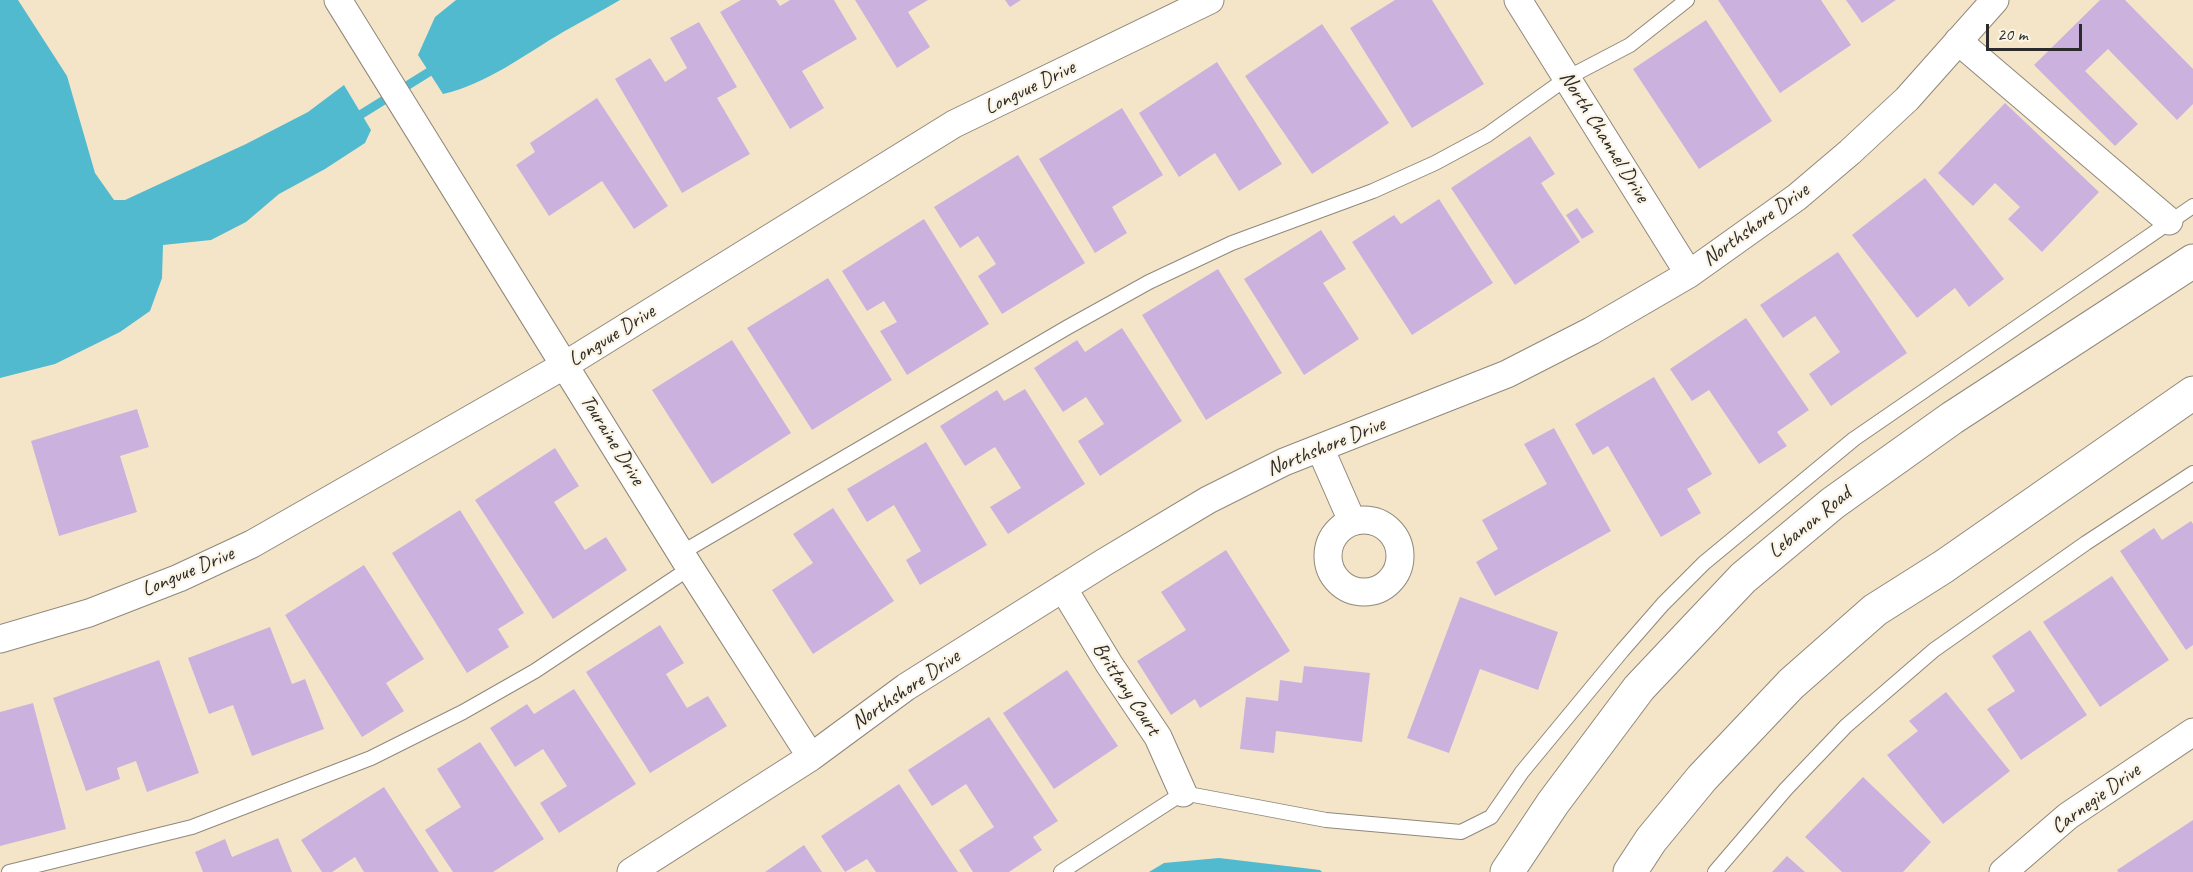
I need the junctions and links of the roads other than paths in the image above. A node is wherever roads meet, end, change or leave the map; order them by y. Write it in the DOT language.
graph roads {
  1 [pos="338,0"];
  2 [pos="1210,0"];
  3 [pos="1518,0"];
  4 [pos="1686,0"];
  5 [pos="1995,0"];
  6 [pos="1958,41"];
  7 [pos="1567,78"];
  8 [pos="2193,206"];
  9 [pos="2169,222"];
  10 [pos="2193,261"];
  11 [pos="1689,274"];
  12 [pos="565,365"];
  13 [pos="2193,393"];
  14 [pos="1320,448"];
  15 [pos="2193,474"];
  16 [pos="1352,521"];
  17 [pos="685,561"];
  18 [pos="1063,588"];
  19 [pos="0,639"];
  20 [pos="2193,732"];
  21 [pos="811,757"];
  22 [pos="1183,793"];
  23 [pos="9,872"];
  24 [pos="631,872"];
  25 [pos="1061,872"];
  26 [pos="1507,872"];
  27 [pos="1630,872"];
  28 [pos="1715,872"];
  29 [pos="2003,872"];
  1 -- 12 [label="street, Touraine Drive"];
  2 -- 12 [label="street, Longvue Drive"];
  3 -- 7 [label="street, North Channel Drive"];
  4 -- 7 [label="lane"];
  5 -- 6 [label="street, Northshore Drive"];
  6 -- 9 [label="street"];
  6 -- 11 [label="street, Northshore Drive"];
  7 -- 11 [label="street, North Channel Drive"];
  7 -- 17 [label="lane"];
  8 -- 9 [label="lane"];
  9 -- 22 [label="lane"];
  10 -- 26 [label="main road, Lebanon Road"];
  11 -- 14 [label="street, Northshore Drive"];
  12 -- 17 [label="street, Touraine Drive"];
  12 -- 19 [label="street, Longvue Drive"];
  13 -- 27 [label="main road"];
  14 -- 16 [label="street"];
  14 -- 18 [label="street, Northshore Drive"];
  15 -- 28 [label="lane"];
  17 -- 21 [label="street, Touraine Drive"];
  17 -- 23 [label="lane"];
  18 -- 21 [label="street, Northshore Drive"];
  18 -- 22 [label="street, Brittany Court"];
  20 -- 29 [label="street, Carnegie Drive"];
  21 -- 24 [label="street, Northshore Drive"];
  22 -- 25 [label="lane"];
}
